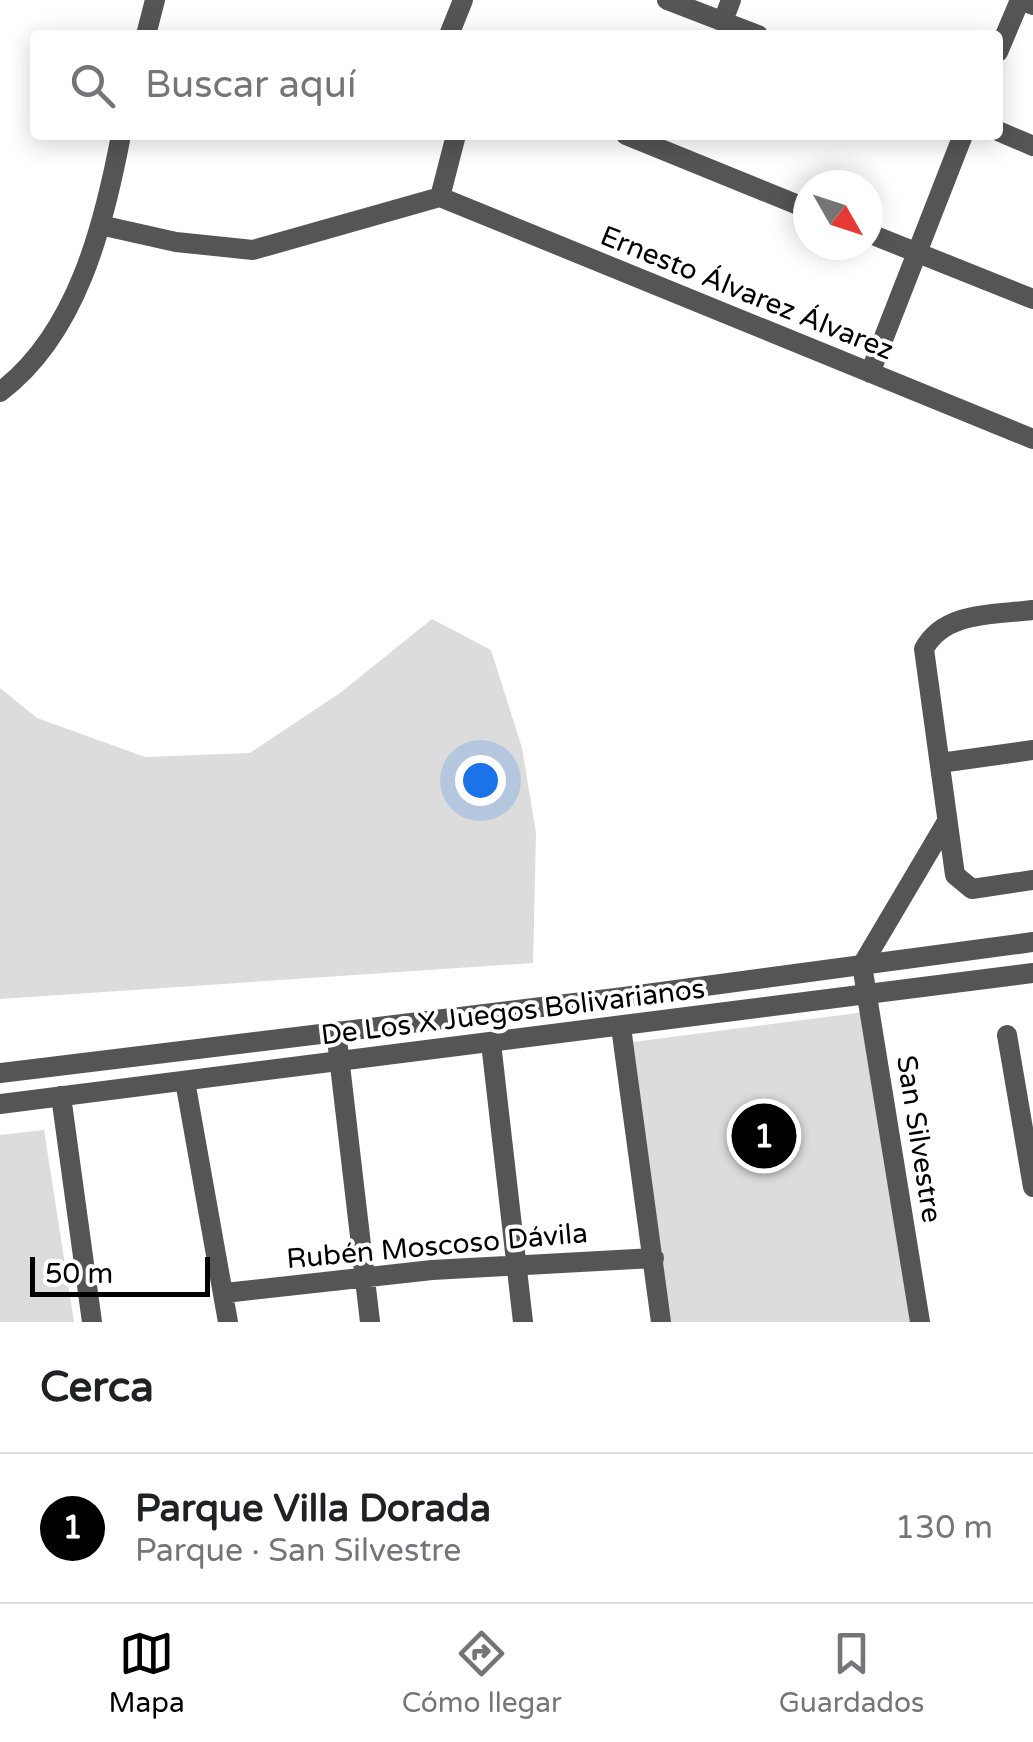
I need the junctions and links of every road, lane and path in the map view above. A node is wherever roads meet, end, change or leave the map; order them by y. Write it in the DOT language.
graph roads {
  1 [pos="155,0"];
  2 [pos="463,0"];
  3 [pos="667,0"];
  4 [pos="731,0"];
  5 [pos="1020,0"];
  6 [pos="1033,5"];
  7 [pos="723,21"];
  8 [pos="147,30"];
  9 [pos="452,30"];
  10 [pos="746,30"];
  11 [pos="1003,40"];
  12 [pos="1003,133"];
  13 [pos="120,140"];
  14 [pos="455,140"];
  15 [pos="638,140"];
  16 [pos="961,140"];
  17 [pos="1033,146"];
  18 [pos="440,197"];
  19 [pos="793,203"];
  20 [pos="100,225"];
  21 [pos="883,239"];
  22 [pos="916,252"];
  23 [pos="1033,299"];
  24 [pos="870,373"];
  25 [pos="0,392"];
  26 [pos="1033,439"];
  27 [pos="1033,610"];
  28 [pos="1033,750"];
  29 [pos="940,764"];
  30 [pos="946,823"];
  31 [pos="1033,880"];
  32 [pos="1033,942"];
  33 [pos="862,965"];
  34 [pos="1033,973"];
  35 [pos="866,993"];
  36 [pos="621,1027"];
  37 [pos="336,1031"];
  38 [pos="1007,1035"];
  39 [pos="492,1043"];
  40 [pos="338,1061"];
  41 [pos="0,1072"];
  42 [pos="186,1081"];
  43 [pos="61,1096"];
  44 [pos="0,1104"];
  45 [pos="1033,1187"];
  46 [pos="654,1258"];
  47 [pos="516,1264"];
  48 [pos="365,1276"];
  49 [pos="225,1293"];
  50 [pos="92,1322"];
  51 [pos="228,1322"];
  52 [pos="370,1322"];
  53 [pos="523,1322"];
  54 [pos="661,1322"];
  55 [pos="920,1322"];
  1 -- 8 [label="street"];
  2 -- 9 [label="street"];
  3 -- 7 [label="street"];
  4 -- 7 [label="street"];
  5 -- 6 [label="street"];
  5 -- 11 [label="street"];
  7 -- 10 [label="street"];
  12 -- 17 [label="street"];
  13 -- 20 [label="street"];
  14 -- 18 [label="street"];
  15 -- 19 [label="street"];
  16 -- 22 [label="street"];
  18 -- 20 [label="street"];
  18 -- 24 [label="street, Ernesto Álvarez Álvarez"];
  20 -- 25 [label="street"];
  21 -- 22 [label="street"];
  22 -- 23 [label="street"];
  22 -- 24 [label="street"];
  24 -- 26 [label="street, Ernesto Álvarez Álvarez"];
  27 -- 29 [label="street"];
  28 -- 29 [label="street"];
  29 -- 30 [label="street"];
  30 -- 31 [label="street"];
  30 -- 33 [label="street"];
  32 -- 33 [label="street, De Los X Juegos Bolivarianos"];
  33 -- 35 [label="street, San Silvestre"];
  33 -- 37 [label="street, De Los X Juegos Bolivarianos"];
  34 -- 35 [label="street, De Los X Juegos Bolivarianos"];
  35 -- 36 [label="street, De Los X Juegos Bolivarianos"];
  35 -- 55 [label="street, San Silvestre"];
  36 -- 39 [label="street, De Los X Juegos Bolivarianos"];
  36 -- 46 [label="street"];
  37 -- 40 [label="street"];
  37 -- 41 [label="street, De Los X Juegos Bolivarianos"];
  38 -- 45 [label="street"];
  39 -- 40 [label="street, De Los X Juegos Bolivarianos"];
  39 -- 47 [label="street"];
  40 -- 42 [label="street, De Los X Juegos Bolivarianos"];
  40 -- 48 [label="street"];
  42 -- 43 [label="street, De Los X Juegos Bolivarianos"];
  42 -- 49 [label="street"];
  43 -- 44 [label="street, De Los X Juegos Bolivarianos"];
  43 -- 50 [label="street"];
  46 -- 47 [label="street, Rubén Moscoso Dávila"];
  46 -- 54 [label="street"];
  47 -- 48 [label="street, Rubén Moscoso Dávila"];
  47 -- 53 [label="street"];
  48 -- 49 [label="street, Rubén Moscoso Dávila"];
  48 -- 52 [label="street"];
  49 -- 51 [label="street"];
}
